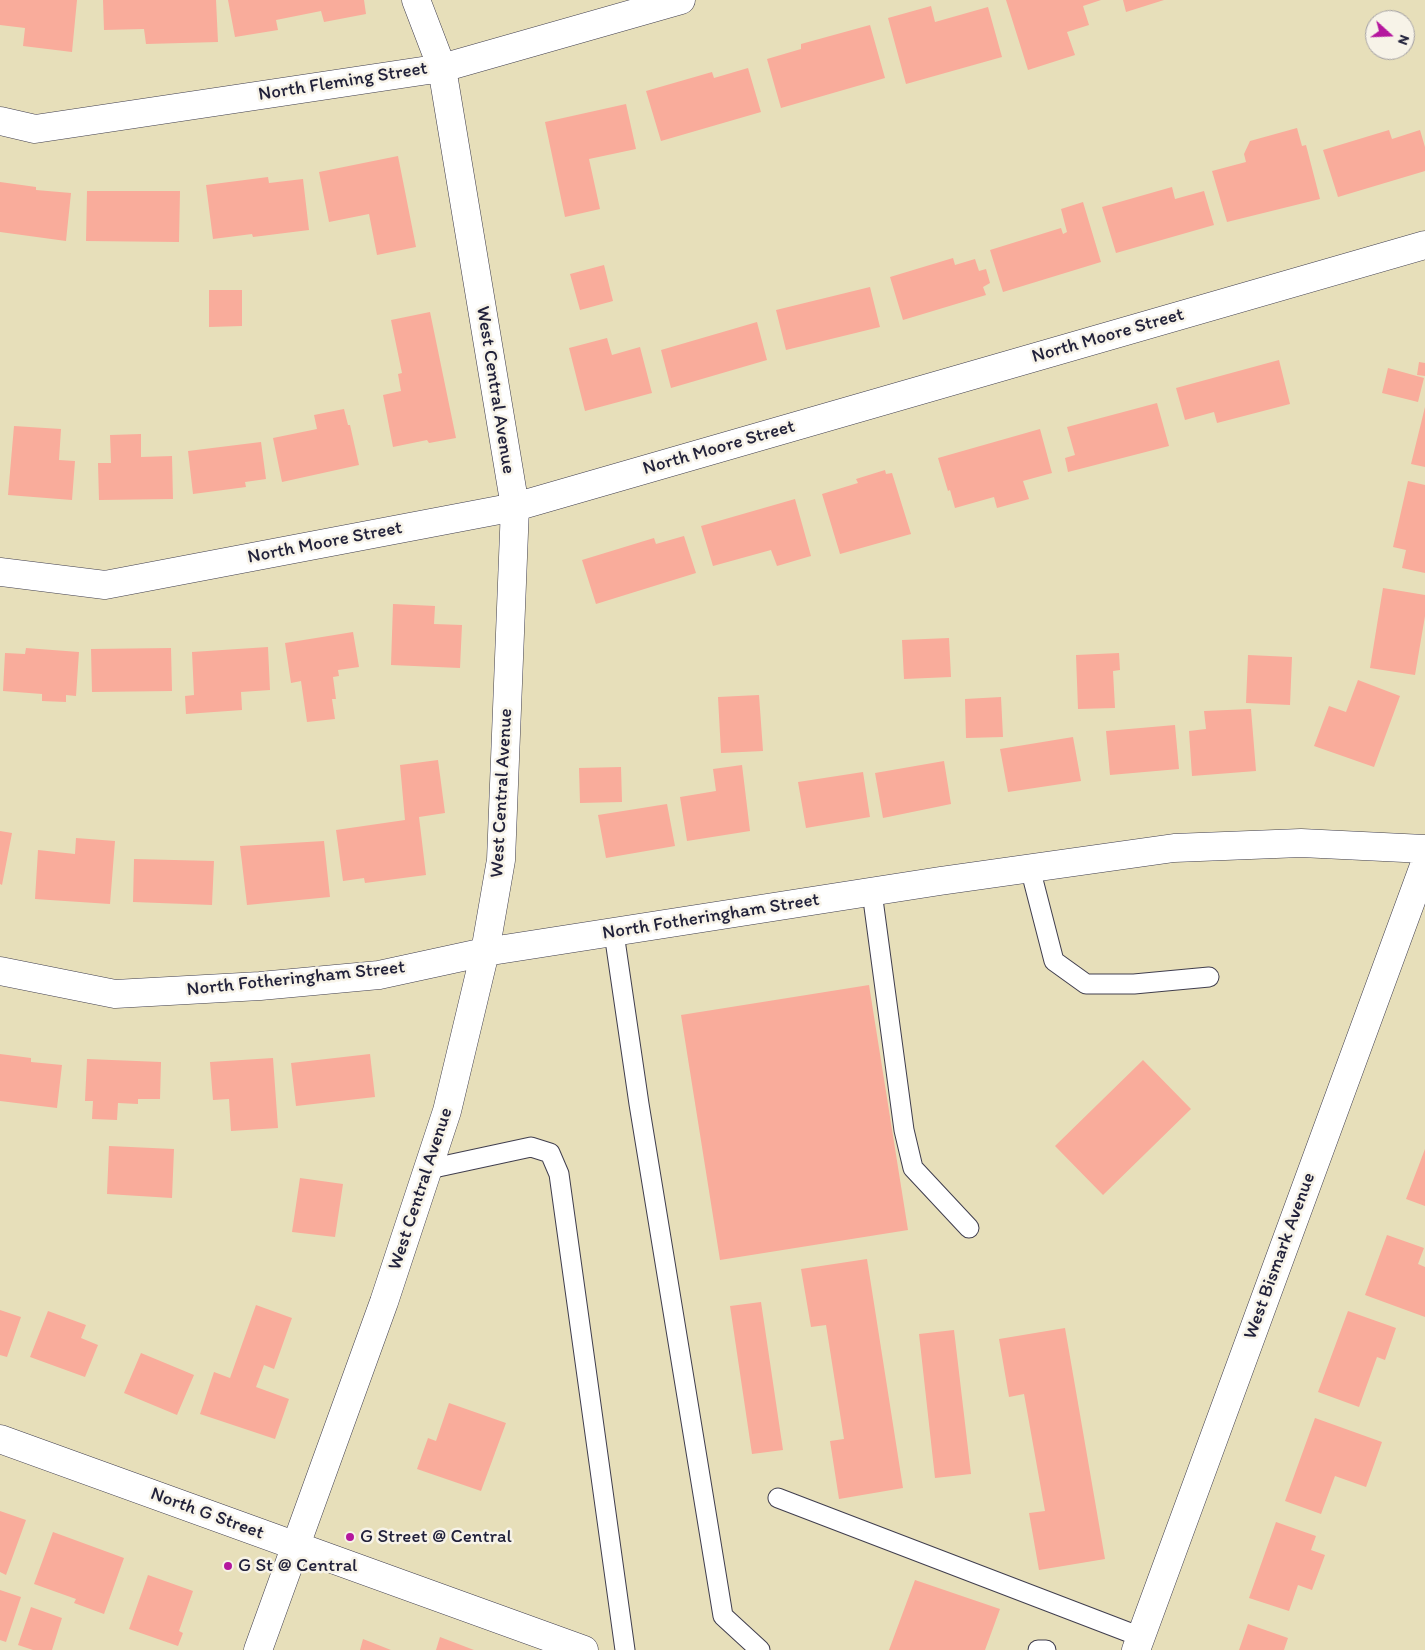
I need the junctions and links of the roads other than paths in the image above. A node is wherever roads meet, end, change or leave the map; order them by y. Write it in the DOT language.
graph roads {
  1 [pos="416,0"];
  2 [pos="680,0"];
  3 [pos="442,68"];
  4 [pos="0,122"];
  5 [pos="1425,245"];
  6 [pos="515,507"];
  7 [pos="0,572"];
  8 [pos="1425,849"];
  9 [pos="1425,863"];
  10 [pos="1030,868"];
  11 [pos="872,892"];
  12 [pos="614,933"];
  13 [pos="485,952"];
  14 [pos="0,972"];
  15 [pos="1209,977"];
  16 [pos="429,1168"];
  17 [pos="969,1228"];
  18 [pos="0,1439"];
  19 [pos="778,1498"];
  20 [pos="295,1547"];
  21 [pos="1138,1643"];
  22 [pos="258,1650"];
  23 [pos="584,1650"];
  24 [pos="625,1650"];
  25 [pos="760,1650"];
  26 [pos="1038,1650"];
  27 [pos="1046,1650"];
  1 -- 3 [label="street, West Central Avenue"];
  2 -- 3 [label="street, North Fleming Street"];
  3 -- 4 [label="street, North Fleming Street"];
  3 -- 6 [label="street, West Central Avenue"];
  5 -- 6 [label="street, North Moore Street"];
  6 -- 7 [label="street, North Moore Street"];
  6 -- 13 [label="street, West Central Avenue"];
  8 -- 10 [label="street, North Fotheringham Street"];
  9 -- 21 [label="street, West Bismark Avenue"];
  10 -- 11 [label="street, North Fotheringham Street"];
  10 -- 15 [label="lane"];
  11 -- 12 [label="street, North Fotheringham Street"];
  11 -- 17 [label="lane"];
  12 -- 13 [label="street, North Fotheringham Street"];
  12 -- 25 [label="lane"];
  13 -- 14 [label="street, North Fotheringham Street"];
  13 -- 16 [label="street, West Central Avenue"];
  16 -- 20 [label="street, West Central Avenue"];
  16 -- 24 [label="lane"];
  18 -- 20 [label="street, North G Street"];
  19 -- 21 [label="lane"];
  20 -- 22 [label="street, West Central Avenue"];
  20 -- 23 [label="street, North G Street"];
  26 -- 27 [label="lane"];
}
